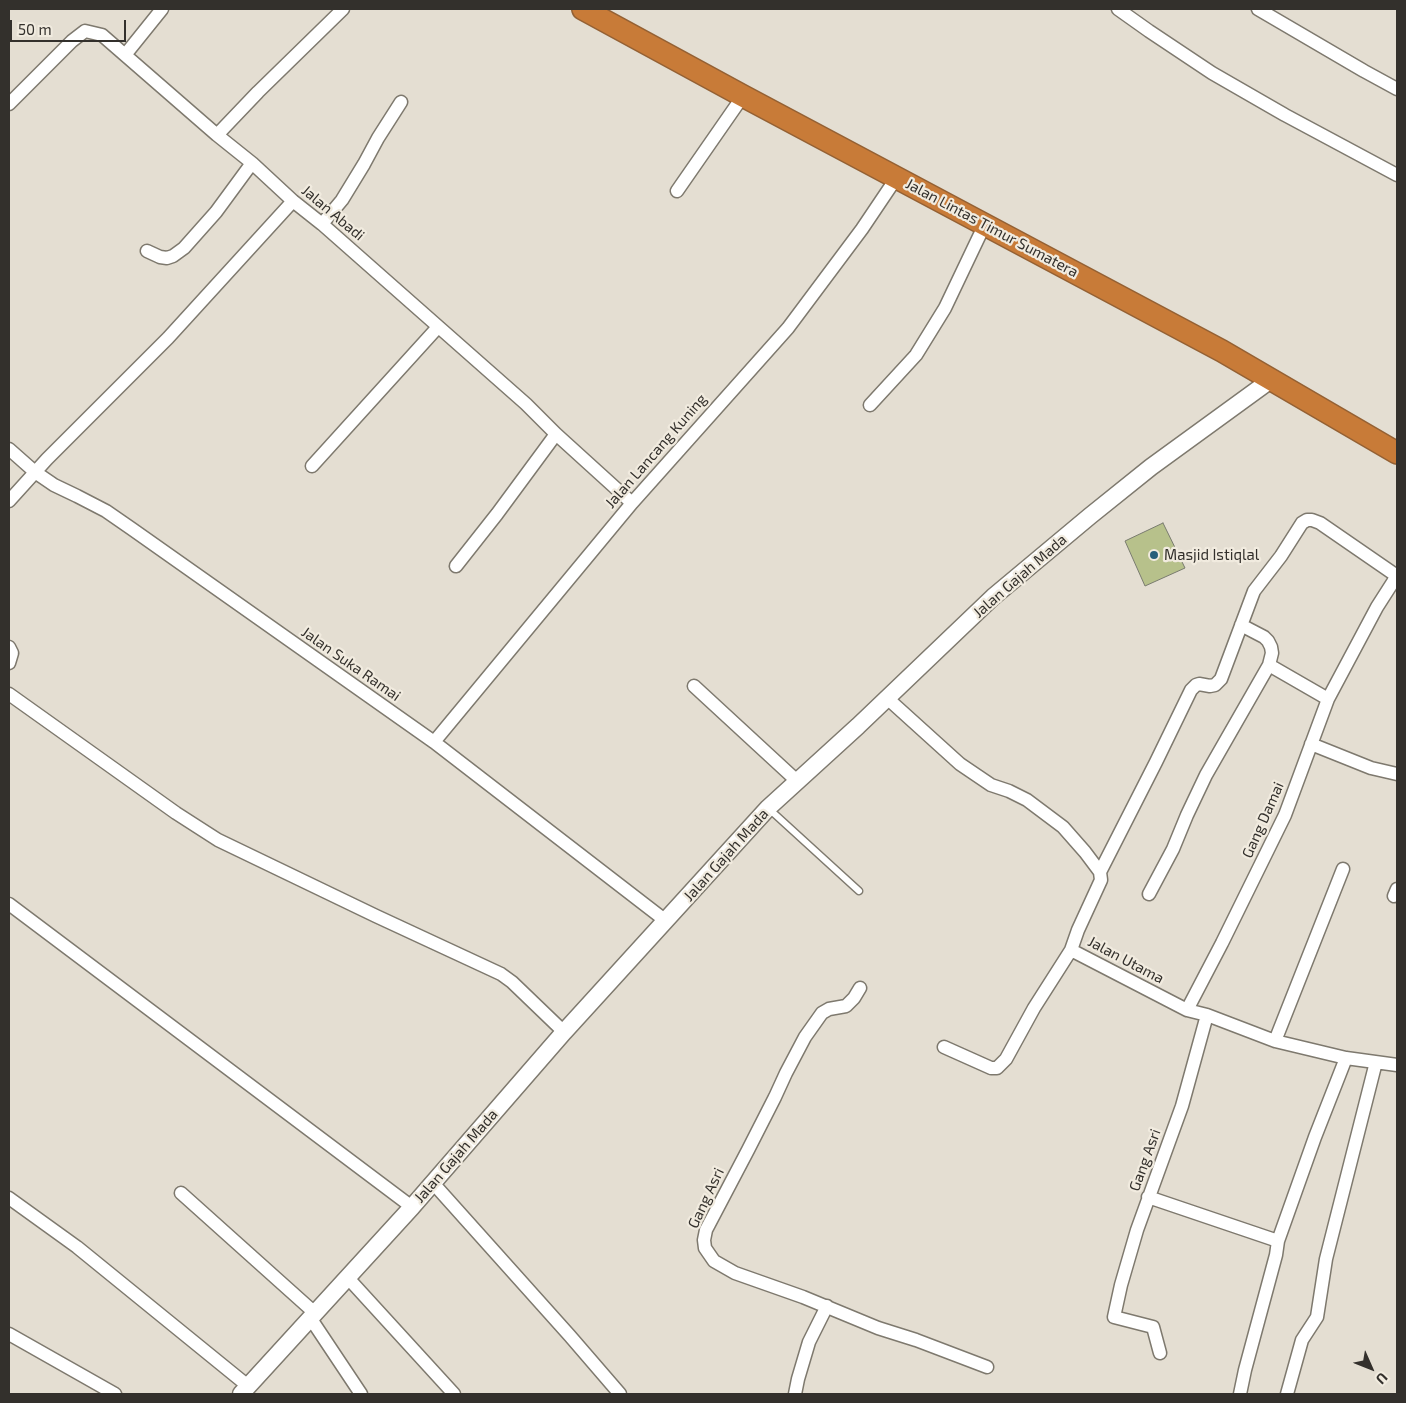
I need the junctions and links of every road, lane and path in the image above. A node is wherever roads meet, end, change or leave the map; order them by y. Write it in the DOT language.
graph roads {
  1 [pos="162,9"];
  2 [pos="343,9"];
  3 [pos="583,9"];
  4 [pos="1118,9"];
  5 [pos="1258,9"];
  6 [pos="125,55"];
  7 [pos="1397,89"];
  8 [pos="743,96"];
  9 [pos="401,102"];
  10 [pos="9,104"];
  11 [pos="217,135"];
  12 [pos="252,163"];
  13 [pos="1397,176"];
  14 [pos="897,177"];
  15 [pos="677,191"];
  16 [pos="293,201"];
  17 [pos="322,224"];
  18 [pos="985,224"];
  19 [pos="147,251"];
  20 [pos="438,326"];
  21 [pos="1272,380"];
  22 [pos="870,405"];
  23 [pos="556,434"];
  24 [pos="9,449"];
  25 [pos="1397,453"];
  26 [pos="312,466"];
  27 [pos="35,472"];
  28 [pos="9,502"];
  29 [pos="632,503"];
  30 [pos="456,566"];
  31 [pos="1241,625"];
  32 [pos="9,647"];
  33 [pos="9,663"];
  34 [pos="1269,665"];
  35 [pos="694,686"];
  36 [pos="9,694"];
  37 [pos="887,698"];
  38 [pos="1328,699"];
  39 [pos="434,742"];
  40 [pos="1311,744"];
  41 [pos="1397,774"];
  42 [pos="798,781"];
  43 [pos="768,808"];
  44 [pos="1343,869"];
  45 [pos="1100,872"];
  46 [pos="859,891"];
  47 [pos="1149,894"];
  48 [pos="9,904"];
  49 [pos="666,920"];
  50 [pos="1071,950"];
  51 [pos="860,988"];
  52 [pos="1187,1010"];
  53 [pos="1207,1015"];
  54 [pos="564,1032"];
  55 [pos="1275,1041"];
  56 [pos="944,1047"];
  57 [pos="1346,1058"];
  58 [pos="1376,1062"];
  59 [pos="1397,1065"];
  60 [pos="433,1183"];
  61 [pos="181,1193"];
  62 [pos="1148,1197"];
  63 [pos="9,1198"];
  64 [pos="412,1207"];
  65 [pos="1278,1241"];
  66 [pos="348,1278"];
  67 [pos="827,1306"];
  68 [pos="313,1316"];
  69 [pos="9,1334"];
  70 [pos="1160,1353"];
  71 [pos="987,1367"];
  72 [pos="244,1390"];
  73 [pos="115,1394"];
  74 [pos="361,1394"];
  75 [pos="454,1394"];
  76 [pos="620,1394"];
  77 [pos="795,1394"];
  78 [pos="1240,1394"];
  79 [pos="1287,1394"];
  1 -- 6 [label="street"];
  2 -- 11 [label="street"];
  3 -- 8 [label="highway, Jalan Lintas Timur Sumatera"];
  4 -- 13 [label="street"];
  5 -- 7 [label="street"];
  6 -- 10 [label="street, Jalan Abadi"];
  6 -- 11 [label="street, Jalan Abadi"];
  8 -- 14 [label="highway, Jalan Lintas Timur Sumatera"];
  8 -- 15 [label="street"];
  9 -- 17 [label="street"];
  11 -- 12 [label="street, Jalan Abadi"];
  12 -- 16 [label="street, Jalan Abadi"];
  12 -- 19 [label="street"];
  14 -- 18 [label="highway, Jalan Lintas Timur Sumatera"];
  14 -- 29 [label="street, Jalan Lancang Kuning"];
  16 -- 17 [label="street, Jalan Abadi"];
  16 -- 27 [label="street"];
  17 -- 20 [label="street, Jalan Abadi"];
  18 -- 21 [label="highway, Jalan Lintas Timur Sumatera"];
  18 -- 22 [label="street"];
  20 -- 23 [label="street, Jalan Abadi"];
  20 -- 26 [label="street"];
  21 -- 25 [label="highway, Jalan Lintas Timur Sumatera"];
  21 -- 37 [label="street, Jalan Gajah Mada"];
  23 -- 29 [label="street, Jalan Abadi"];
  23 -- 30 [label="street"];
  24 -- 27 [label="street, Jalan Suka Ramai"];
  27 -- 28 [label="street"];
  27 -- 39 [label="street, Jalan Suka Ramai"];
  29 -- 39 [label="street, Jalan Lancang Kuning"];
  31 -- 34 [label="street"];
  31 -- 38 [label="street, Gang Damai"];
  31 -- 45 [label="street, Jalan Utama"];
  32 -- 33 [label="street"];
  34 -- 38 [label="street"];
  34 -- 47 [label="street"];
  35 -- 42 [label="street"];
  36 -- 54 [label="street"];
  37 -- 42 [label="street, Jalan Gajah Mada"];
  37 -- 45 [label="street"];
  38 -- 40 [label="street, Gang Damai"];
  39 -- 49 [label="street, Jalan Suka Ramai"];
  40 -- 41 [label="street"];
  40 -- 52 [label="street, Gang Damai"];
  42 -- 43 [label="street, Jalan Gajah Mada"];
  43 -- 46 [label="lane"];
  43 -- 49 [label="street, Jalan Gajah Mada"];
  44 -- 55 [label="street"];
  45 -- 50 [label="street, Jalan Utama"];
  48 -- 64 [label="street"];
  49 -- 54 [label="street, Jalan Gajah Mada"];
  50 -- 52 [label="street, Jalan Utama"];
  50 -- 56 [label="street"];
  51 -- 67 [label="street, Gang Asri"];
  52 -- 53 [label="street, Jalan Utama"];
  53 -- 55 [label="street, Jalan Utama"];
  53 -- 62 [label="street, Gang Asri"];
  54 -- 60 [label="street, Jalan Gajah Mada"];
  55 -- 57 [label="street, Jalan Utama"];
  57 -- 58 [label="street, Jalan Utama"];
  57 -- 65 [label="street"];
  58 -- 59 [label="street, Jalan Utama"];
  58 -- 79 [label="street"];
  60 -- 64 [label="street, Jalan Gajah Mada"];
  60 -- 76 [label="street"];
  61 -- 68 [label="street"];
  62 -- 65 [label="street"];
  62 -- 70 [label="street, Gang Asri"];
  63 -- 72 [label="street"];
  64 -- 66 [label="street, Jalan Gajah Mada"];
  65 -- 78 [label="street"];
  66 -- 68 [label="street, Jalan Gajah Mada"];
  66 -- 75 [label="street"];
  67 -- 71 [label="street, Gang Asri"];
  67 -- 77 [label="street"];
  68 -- 72 [label="street, Jalan Gajah Mada"];
  68 -- 74 [label="street"];
  69 -- 73 [label="street"];
}
